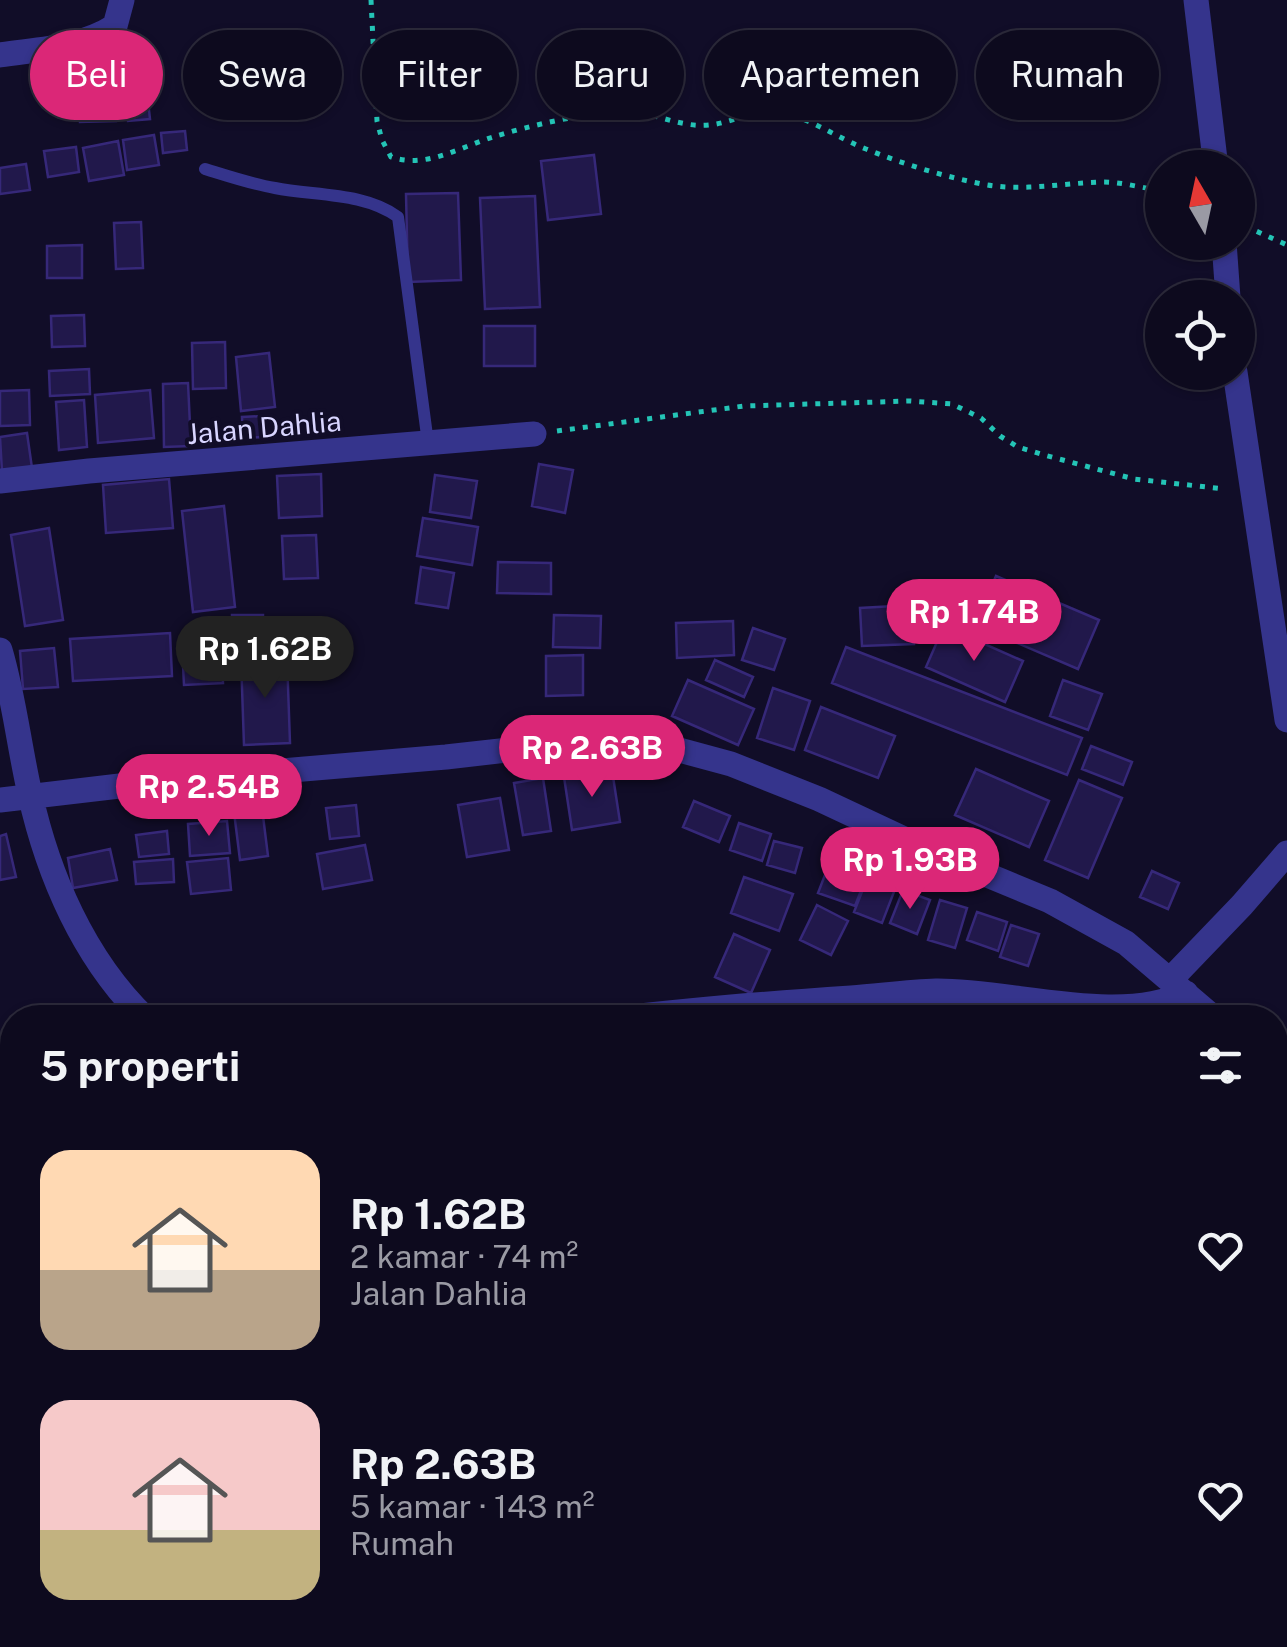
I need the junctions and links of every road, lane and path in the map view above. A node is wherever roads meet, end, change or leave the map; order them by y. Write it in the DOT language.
graph roads {
  1 [pos="122,0"];
  2 [pos="371,0"];
  3 [pos="1196,0"];
  4 [pos="0,55"];
  5 [pos="1214,150"];
  6 [pos="205,170"];
  7 [pos="1145,189"];
  8 [pos="1255,230"];
  9 [pos="1287,245"];
  10 [pos="1238,390"];
  11 [pos="534,434"];
  12 [pos="428,443"];
  13 [pos="0,481"];
  14 [pos="1252,491"];
  15 [pos="0,650"];
  16 [pos="1287,720"];
  17 [pos="30,797"];
  18 [pos="0,800"];
  19 [pos="1287,853"];
  20 [pos="1178,986"];
  21 [pos="131,1005"];
  22 [pos="747,1005"];
  23 [pos="1095,1005"];
  24 [pos="1123,1005"];
  25 [pos="1199,1005"];
  1 -- 4 [label="street"];
  2 -- 7 [label="path"];
  3 -- 5 [label="street"];
  6 -- 12 [label="lane"];
  8 -- 9 [label="path"];
  10 -- 14 [label="street"];
  11 -- 12 [label="street, Jalan Dahlia"];
  11 -- 14 [label="path"];
  12 -- 13 [label="street, Jalan Dahlia"];
  14 -- 16 [label="street"];
  15 -- 17 [label="street"];
  17 -- 18 [label="street"];
  17 -- 20 [label="street"];
  17 -- 21 [label="street"];
  19 -- 20 [label="street"];
  20 -- 24 [label="street"];
  20 -- 25 [label="street"];
  22 -- 23 [label="street"];
}
